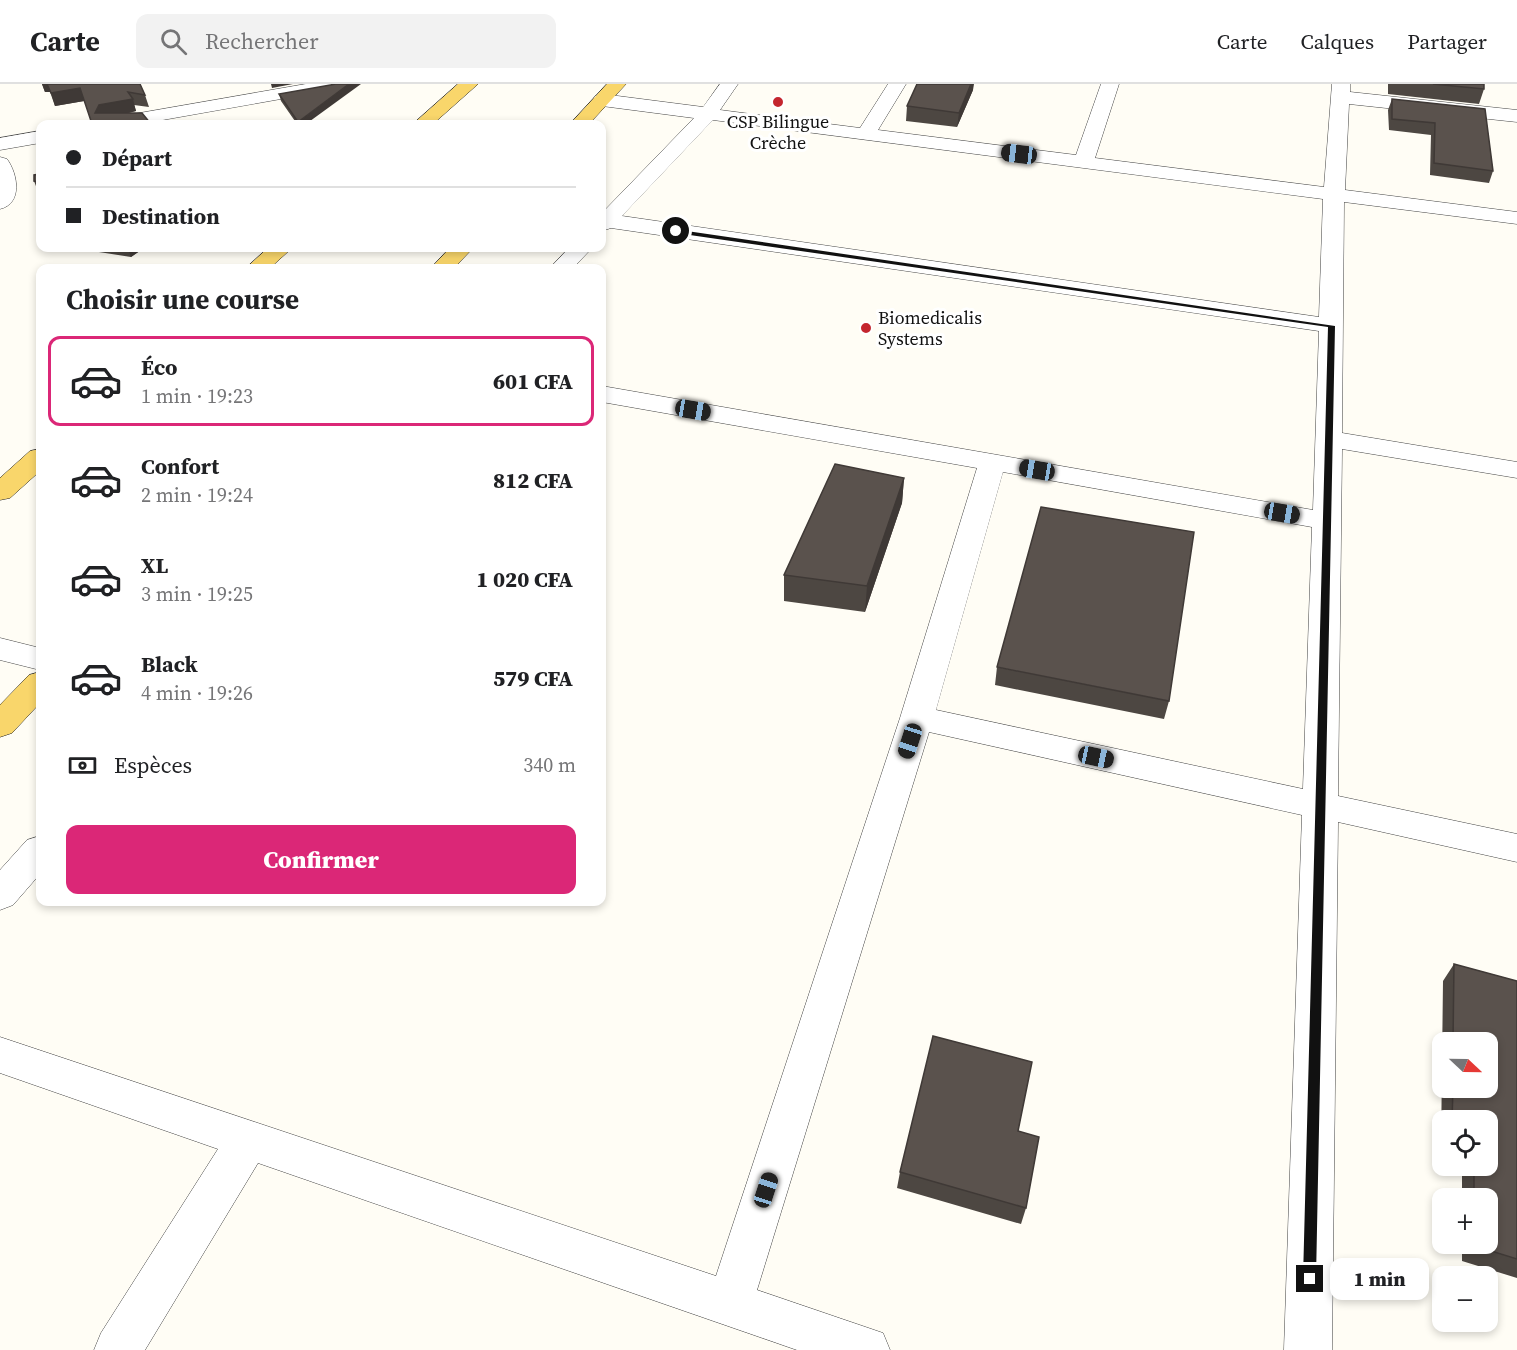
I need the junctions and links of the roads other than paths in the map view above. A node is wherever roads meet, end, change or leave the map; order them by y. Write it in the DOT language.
graph roads {
  1 [pos="215,84"];
  2 [pos="337,84"];
  3 [pos="469,84"];
  4 [pos="617,84"];
  5 [pos="729,84"];
  6 [pos="897,84"];
  7 [pos="1110,84"];
  8 [pos="1340,90"];
  9 [pos="602,100"];
  10 [pos="234,111"];
  11 [pos="708,114"];
  12 [pos="1517,116"];
  13 [pos="149,120"];
  14 [pos="427,120"];
  15 [pos="583,120"];
  16 [pos="866,134"];
  17 [pos="36,138"];
  18 [pos="0,144"];
  19 [pos="1084,162"];
  20 [pos="0,163"];
  21 [pos="1334,194"];
  22 [pos="0,203"];
  23 [pos="1517,218"];
  24 [pos="606,219"];
  25 [pos="606,222"];
  26 [pos="276,252"];
  27 [pos="458,252"];
  28 [pos="577,252"];
  29 [pos="262,264"];
  30 [pos="446,264"];
  31 [pos="565,264"];
  32 [pos="1332,326"];
  33 [pos="606,395"];
  34 [pos="1329,439"];
  35 [pos="36,460"];
  36 [pos="992,463"];
  37 [pos="1517,470"];
  38 [pos="0,492"];
  39 [pos="1327,521"];
  40 [pos="0,649"];
  41 [pos="36,658"];
  42 [pos="36,687"];
  43 [pos="917,718"];
  44 [pos="0,724"];
  45 [pos="1321,806"];
  46 [pos="1517,848"];
  47 [pos="36,854"];
  48 [pos="0,895"];
  49 [pos="0,1055"];
  50 [pos="248,1140"];
  51 [pos="730,1303"];
  52 [pos="118,1350"];
  53 [pos="866,1350"];
  54 [pos="1308,1350"];
  1 -- 10 [label="street"];
  2 -- 10 [label="street"];
  3 -- 14 [label="main road"];
  4 -- 9 [label="main road"];
  5 -- 11 [label="street"];
  6 -- 16 [label="street"];
  7 -- 19 [label="street"];
  8 -- 12 [label="street"];
  8 -- 21 [label="street"];
  9 -- 11 [label="street"];
  9 -- 15 [label="main road"];
  10 -- 13 [label="street"];
  11 -- 16 [label="street"];
  11 -- 24 [label="street"];
  16 -- 19 [label="street"];
  17 -- 18 [label="street"];
  19 -- 21 [label="street"];
  20 -- 22 [label="street"];
  21 -- 23 [label="street"];
  21 -- 32 [label="street"];
  25 -- 32 [label="street"];
  26 -- 29 [label="main road"];
  27 -- 30 [label="main road"];
  28 -- 31 [label="street"];
  32 -- 34 [label="street"];
  33 -- 36 [label="street"];
  34 -- 37 [label="street"];
  34 -- 39 [label="street"];
  35 -- 38 [label="main road"];
  36 -- 39 [label="street"];
  36 -- 43 [label="street"];
  39 -- 45 [label="street"];
  40 -- 41 [label="street"];
  42 -- 44 [label="main road"];
  43 -- 45 [label="street"];
  43 -- 51 [label="street"];
  45 -- 46 [label="street"];
  45 -- 54 [label="street"];
  47 -- 48 [label="street"];
  49 -- 50 [label="street"];
  50 -- 51 [label="street"];
  50 -- 52 [label="street"];
  51 -- 53 [label="street"];
}
